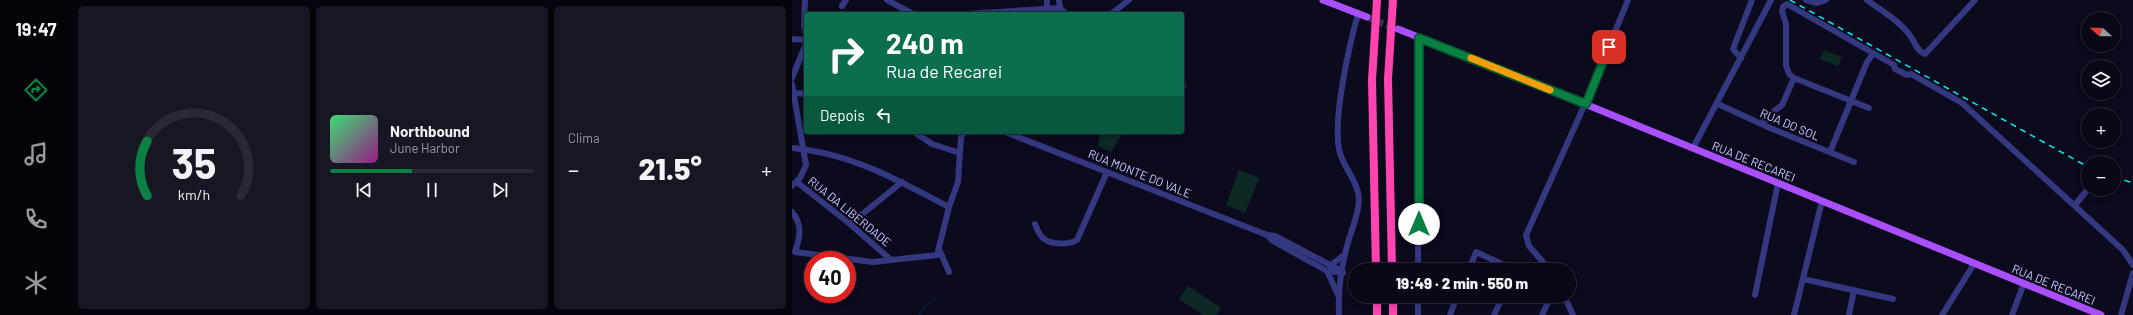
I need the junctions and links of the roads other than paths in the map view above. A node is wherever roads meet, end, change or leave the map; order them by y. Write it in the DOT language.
graph roads {
  1 [pos="805,0"];
  2 [pos="846,0"];
  3 [pos="888,0"];
  4 [pos="1047,0"];
  5 [pos="1060,0"];
  6 [pos="1130,0"];
  7 [pos="1323,0"];
  8 [pos="1377,0"];
  9 [pos="1393,0"];
  10 [pos="1628,0"];
  11 [pos="1752,0"];
  12 [pos="1771,0"];
  13 [pos="1806,0"];
  14 [pos="1826,0"];
  15 [pos="1867,0"];
  16 [pos="1975,0"];
  17 [pos="1332,2"];
  18 [pos="842,6"];
  19 [pos="1060,8"];
  20 [pos="1048,9"];
  21 [pos="805,12"];
  22 [pos="910,12"];
  23 [pos="999,12"];
  24 [pos="1064,12"];
  25 [pos="1114,12"];
  26 [pos="1358,14"];
  27 [pos="1367,17"];
  28 [pos="1398,29"];
  29 [pos="1419,38"];
  30 [pos="792,39"];
  31 [pos="804,40"];
  32 [pos="804,49"];
  33 [pos="1873,54"];
  34 [pos="1741,58"];
  35 [pos="792,78"];
  36 [pos="1794,78"];
  37 [pos="792,84"];
  38 [pos="794,93"];
  39 [pos="804,94"];
  40 [pos="1852,101"];
  41 [pos="1586,104"];
  42 [pos="1718,104"];
  43 [pos="1869,108"];
  44 [pos="1762,124"];
  45 [pos="917,134"];
  46 [pos="964,134"];
  47 [pos="1010,134"];
  48 [pos="792,148"];
  49 [pos="1693,148"];
  50 [pos="804,149"];
  51 [pos="1830,152"];
  52 [pos="960,153"];
  53 [pos="1854,162"];
  54 [pos="1107,172"];
  55 [pos="798,180"];
  56 [pos="902,182"];
  57 [pos="1778,183"];
  58 [pos="792,186"];
  59 [pos="2082,196"];
  60 [pos="1822,201"];
  61 [pos="2075,205"];
  62 [pos="949,207"];
  63 [pos="792,212"];
  64 [pos="850,224"];
  65 [pos="1035,224"];
  66 [pos="939,249"];
  67 [pos="793,253"];
  68 [pos="1345,254"];
  69 [pos="890,259"];
  70 [pos="1376,263"];
  71 [pos="1392,263"];
  72 [pos="1418,263"];
  73 [pos="1471,263"];
  74 [pos="1499,263"];
  75 [pos="1544,263"];
  76 [pos="1974,264"];
  77 [pos="2133,265"];
  78 [pos="1328,268"];
  79 [pos="949,272"];
  80 [pos="1343,273"];
  81 [pos="2133,273"];
  82 [pos="1803,278"];
  83 [pos="2024,283"];
  84 [pos="1854,290"];
  85 [pos="1755,295"];
  86 [pos="1339,298"];
  87 [pos="1893,299"];
  88 [pos="1377,303"];
  89 [pos="1393,303"];
  90 [pos="1418,303"];
  91 [pos="1455,303"];
  92 [pos="1500,303"];
  93 [pos="1548,303"];
  94 [pos="1567,303"];
  95 [pos="1340,315"];
  96 [pos="1377,315"];
  97 [pos="1393,315"];
  98 [pos="1418,315"];
  99 [pos="1450,315"];
  100 [pos="1494,315"];
  101 [pos="1542,315"];
  102 [pos="1573,315"];
  103 [pos="1794,315"];
  104 [pos="1849,315"];
  105 [pos="1942,315"];
  106 [pos="2012,315"];
  107 [pos="2101,315"];
  108 [pos="2121,315"];
  1 -- 21 [label="street"];
  2 -- 18 [label="street"];
  3 -- 22 [label="street"];
  4 -- 20 [label="street"];
  5 -- 19 [label="street"];
  6 -- 25 [label="street"];
  7 -- 17 [label="main road"];
  8 -- 70 [label="highway"];
  9 -- 71 [label="highway"];
  10 -- 41 [label="street"];
  11 -- 34 [label="street"];
  12 -- 34 [label="street"];
  13 -- 14 [label="street"];
  15 -- 16 [label="street"];
  17 -- 26 [label="main road"];
  19 -- 20 [label="street"];
  19 -- 24 [label="street"];
  20 -- 23 [label="street"];
  26 -- 27 [label="main road"];
  26 -- 68 [label="street"];
  28 -- 29 [label="main road, RUA DE RECAREI"];
  29 -- 41 [label="main road, RUA DE RECAREI"];
  29 -- 72 [label="street"];
  30 -- 31 [label="street"];
  32 -- 35 [label="street"];
  33 -- 36 [label="street"];
  33 -- 40 [label="street"];
  33 -- 61 [label="street"];
  34 -- 42 [label="street"];
  36 -- 40 [label="street"];
  36 -- 44 [label="street"];
  37 -- 38 [label="street"];
  38 -- 39 [label="street"];
  38 -- 50 [label="street"];
  40 -- 43 [label="street"];
  40 -- 51 [label="street"];
  41 -- 49 [label="main road, RUA DE RECAREI"];
  41 -- 75 [label="street"];
  42 -- 44 [label="street, RUA DO SOL"];
  42 -- 49 [label="street"];
  44 -- 51 [label="street, RUA DO SOL"];
  45 -- 52 [label="street"];
  46 -- 52 [label="street"];
  47 -- 54 [label="street, RUA MONTE DO VALE"];
  48 -- 50 [label="street"];
  49 -- 57 [label="main road, RUA DE RECAREI"];
  50 -- 55 [label="street"];
  50 -- 56 [label="street"];
  51 -- 53 [label="street, RUA DO SOL"];
  52 -- 62 [label="street"];
  54 -- 65 [label="street"];
  54 -- 78 [label="street, RUA MONTE DO VALE"];
  55 -- 58 [label="street"];
  55 -- 64 [label="street, RUA DA LIBERDADE"];
  56 -- 62 [label="street"];
  56 -- 64 [label="street"];
  57 -- 60 [label="main road, RUA DE RECAREI"];
  57 -- 85 [label="street"];
  59 -- 61 [label="street"];
  60 -- 76 [label="main road, RUA DE RECAREI"];
  60 -- 82 [label="street"];
  61 -- 77 [label="street"];
  62 -- 66 [label="street"];
  63 -- 67 [label="street"];
  64 -- 69 [label="street, RUA DA LIBERDADE"];
  66 -- 69 [label="street"];
  66 -- 79 [label="street"];
  67 -- 69 [label="street"];
  68 -- 78 [label="street"];
  68 -- 80 [label="street"];
  73 -- 74 [label="street"];
  76 -- 83 [label="main road, RUA DE RECAREI"];
  76 -- 105 [label="street"];
  78 -- 80 [label="street, RUA MONTE DO VALE"];
  78 -- 86 [label="street"];
  80 -- 86 [label="street"];
  81 -- 108 [label="street"];
  82 -- 84 [label="street"];
  82 -- 103 [label="street"];
  83 -- 106 [label="street"];
  83 -- 107 [label="main road, RUA DE RECAREI"];
  84 -- 87 [label="street"];
  84 -- 104 [label="street"];
  86 -- 95 [label="street"];
  88 -- 96 [label="highway"];
  89 -- 97 [label="highway"];
  90 -- 98 [label="street"];
  91 -- 99 [label="street"];
  92 -- 100 [label="street"];
  93 -- 101 [label="street"];
  94 -- 102 [label="street"];
}
